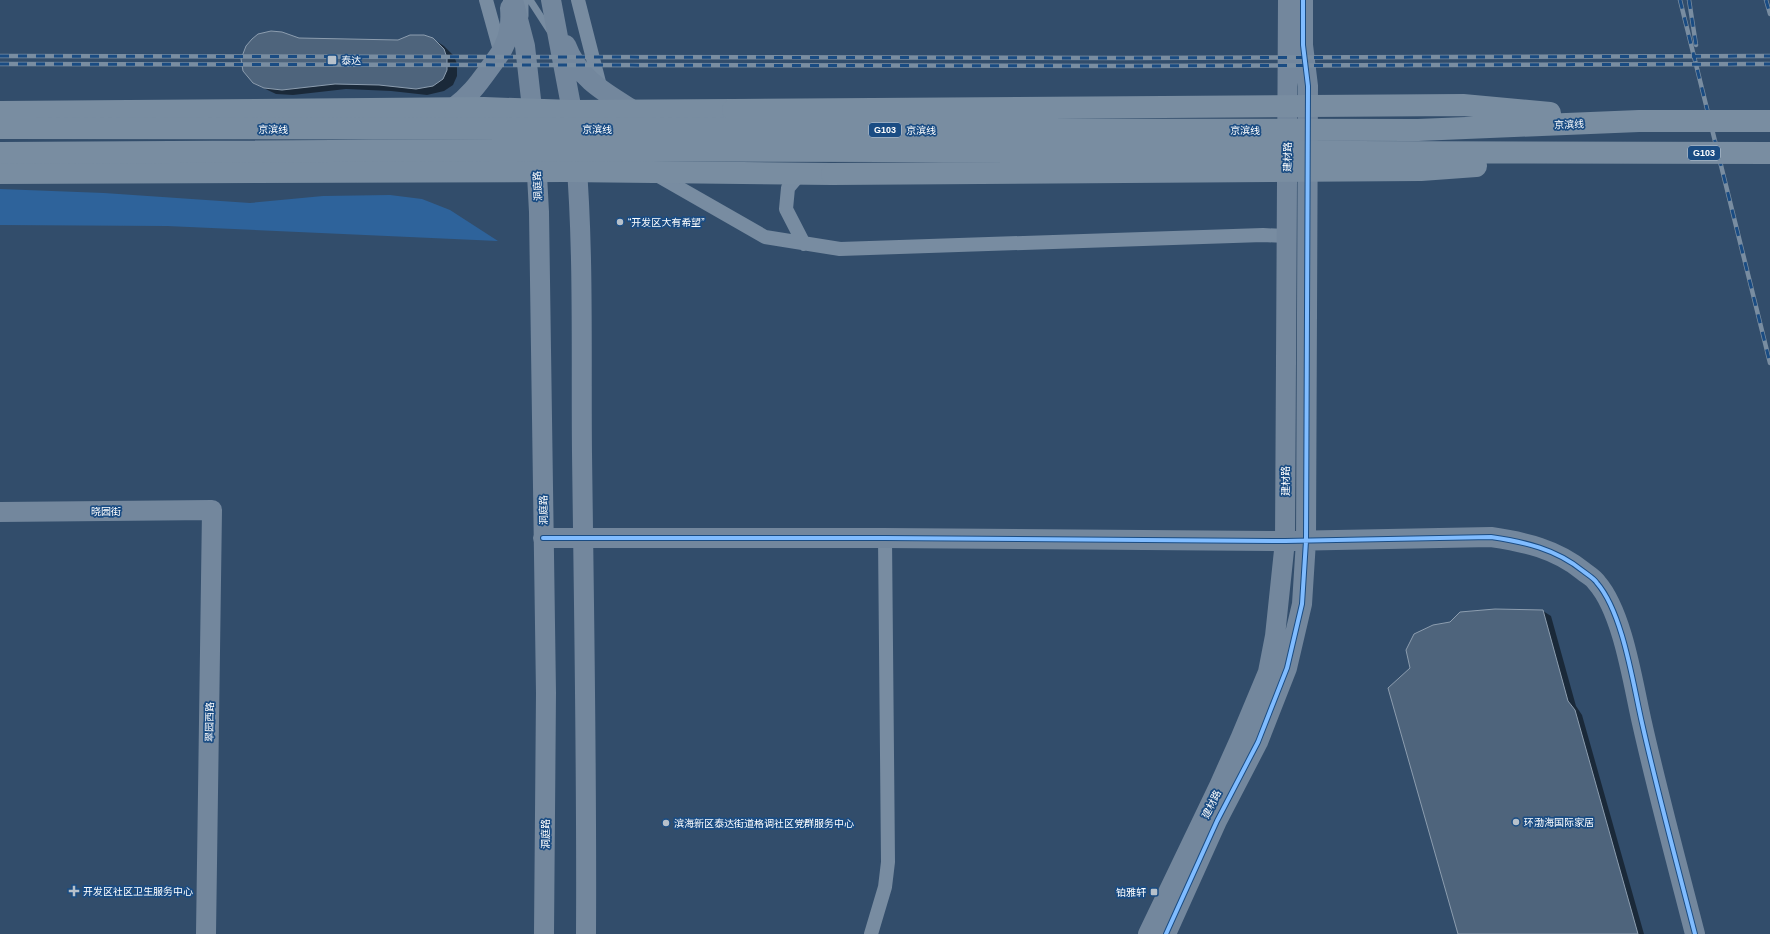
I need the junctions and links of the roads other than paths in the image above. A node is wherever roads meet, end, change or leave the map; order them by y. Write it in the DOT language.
graph roads {
  1 [pos="486,0"];
  2 [pos="510,0"];
  3 [pos="513,0"];
  4 [pos="525,0"];
  5 [pos="530,0"];
  6 [pos="552,0"];
  7 [pos="578,0"];
  8 [pos="1288,0"];
  9 [pos="1303,0"];
  10 [pos="559,44"];
  11 [pos="525,46"];
  12 [pos="501,54"];
  13 [pos="601,90"];
  14 [pos="453,108"];
  15 [pos="533,110"];
  16 [pos="633,110"];
  17 [pos="572,111"];
  18 [pos="0,112"];
  19 [pos="1639,121"];
  20 [pos="1770,121"];
  21 [pos="0,128"];
  22 [pos="0,153"];
  23 [pos="1770,153"];
  24 [pos="1638,154"];
  25 [pos="536,172"];
  26 [pos="577,172"];
  27 [pos="651,172"];
  28 [pos="0,173"];
  29 [pos="799,175"];
  30 [pos="1286,236"];
  31 [pos="804,244"];
  32 [pos="212,510"];
  33 [pos="0,512"];
  34 [pos="543,538"];
  35 [pos="583,538"];
  36 [pos="885,538"];
  37 [pos="1285,541"];
  38 [pos="1306,541"];
  39 [pos="206,934"];
  40 [pos="544,934"];
  41 [pos="586,934"];
  42 [pos="872,934"];
  43 [pos="1148,934"];
  44 [pos="1166,934"];
  45 [pos="1695,934"];
  1 -- 12 [label="street"];
  2 -- 12 [label="street"];
  3 -- 11 [label="street, 洞庭路"];
  4 -- 11 [label="lane"];
  5 -- 10 [label="lane"];
  6 -- 10 [label="street"];
  6 -- 13 [label="street"];
  7 -- 13 [label="street"];
  8 -- 30 [label="street, 建材路"];
  9 -- 38 [label="street"];
  10 -- 17 [label="street"];
  11 -- 15 [label="street, 洞庭路"];
  12 -- 14 [label="street"];
  13 -- 16 [label="street"];
  14 -- 15 [label="highway"];
  14 -- 18 [label="highway"];
  15 -- 17 [label="highway"];
  15 -- 25 [label="street, 洞庭路"];
  16 -- 17 [label="highway"];
  16 -- 19 [label="highway, bridge"];
  17 -- 26 [label="street"];
  19 -- 20 [label="highway, 京滨线 / G103, bridge"];
  19 -- 21 [label="highway, 京滨线 / G103, bridge"];
  22 -- 24 [label="highway, G103, bridge"];
  23 -- 24 [label="highway, G103, bridge"];
  24 -- 29 [label="highway, bridge"];
  25 -- 26 [label="highway"];
  25 -- 28 [label="highway"];
  25 -- 34 [label="street, 洞庭路"];
  26 -- 27 [label="highway"];
  26 -- 35 [label="street"];
  27 -- 29 [label="highway"];
  27 -- 31 [label="street"];
  29 -- 31 [label="street"];
  30 -- 31 [label="street"];
  30 -- 37 [label="street, 建材路"];
  32 -- 33 [label="street, 晓园街"];
  32 -- 39 [label="street, 翠园西路"];
  34 -- 35 [label="street"];
  34 -- 40 [label="street, 洞庭路"];
  35 -- 36 [label="street"];
  35 -- 41 [label="street"];
  36 -- 37 [label="street"];
  36 -- 42 [label="street"];
  37 -- 38 [label="street"];
  37 -- 43 [label="street, 建材路"];
  38 -- 44 [label="street"];
  38 -- 45 [label="street"];
}
